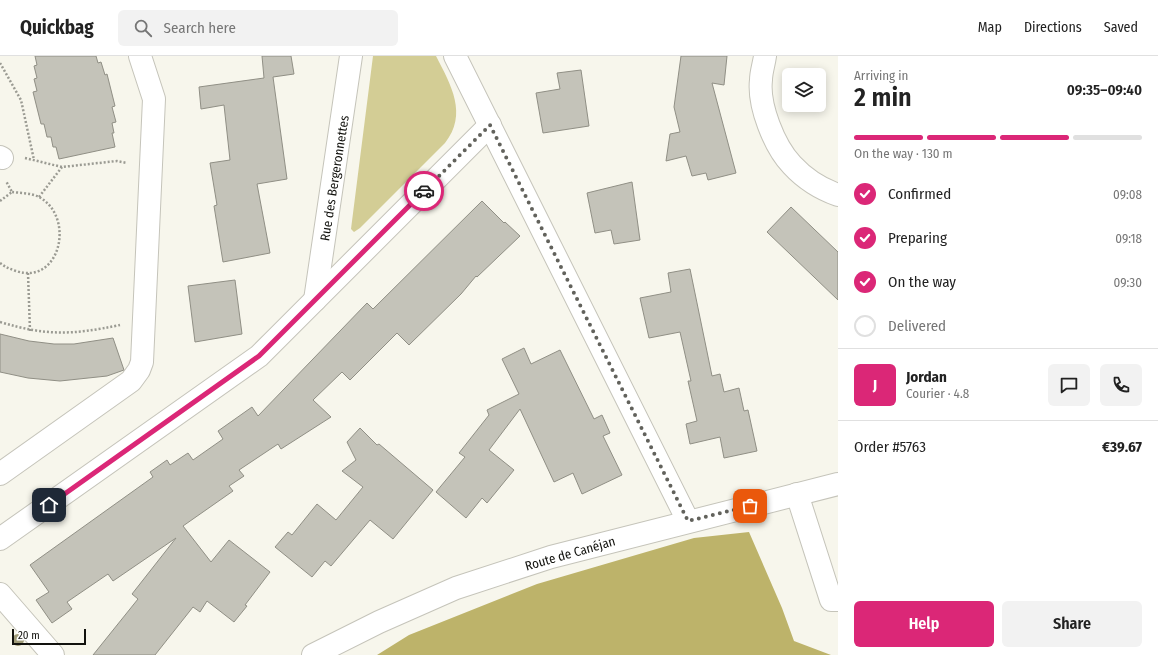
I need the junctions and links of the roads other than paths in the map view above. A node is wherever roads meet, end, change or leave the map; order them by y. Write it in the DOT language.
graph roads {
  1 [pos="140,56"];
  2 [pos="350,56"];
  3 [pos="455,56"];
  4 [pos="765,56"];
  5 [pos="490,125"];
  6 [pos="838,194"];
  7 [pos="315,300"];
  8 [pos="0,474"];
  9 [pos="838,484"];
  10 [pos="797,494"];
  11 [pos="688,521"];
  12 [pos="0,539"];
  13 [pos="0,594"];
  14 [pos="836,602"];
  15 [pos="53,655"];
  16 [pos="313,655"];
  1 -- 8 [label="street"];
  2 -- 7 [label="street, Rue des Bergeronnettes"];
  3 -- 5 [label="street"];
  4 -- 6 [label="street"];
  5 -- 7 [label="street"];
  5 -- 11 [label="street"];
  7 -- 12 [label="street"];
  9 -- 10 [label="street, Route de Canéjan"];
  10 -- 11 [label="street, Route de Canéjan"];
  10 -- 14 [label="street"];
  11 -- 16 [label="street, Route de Canéjan"];
  13 -- 15 [label="street"];
}
